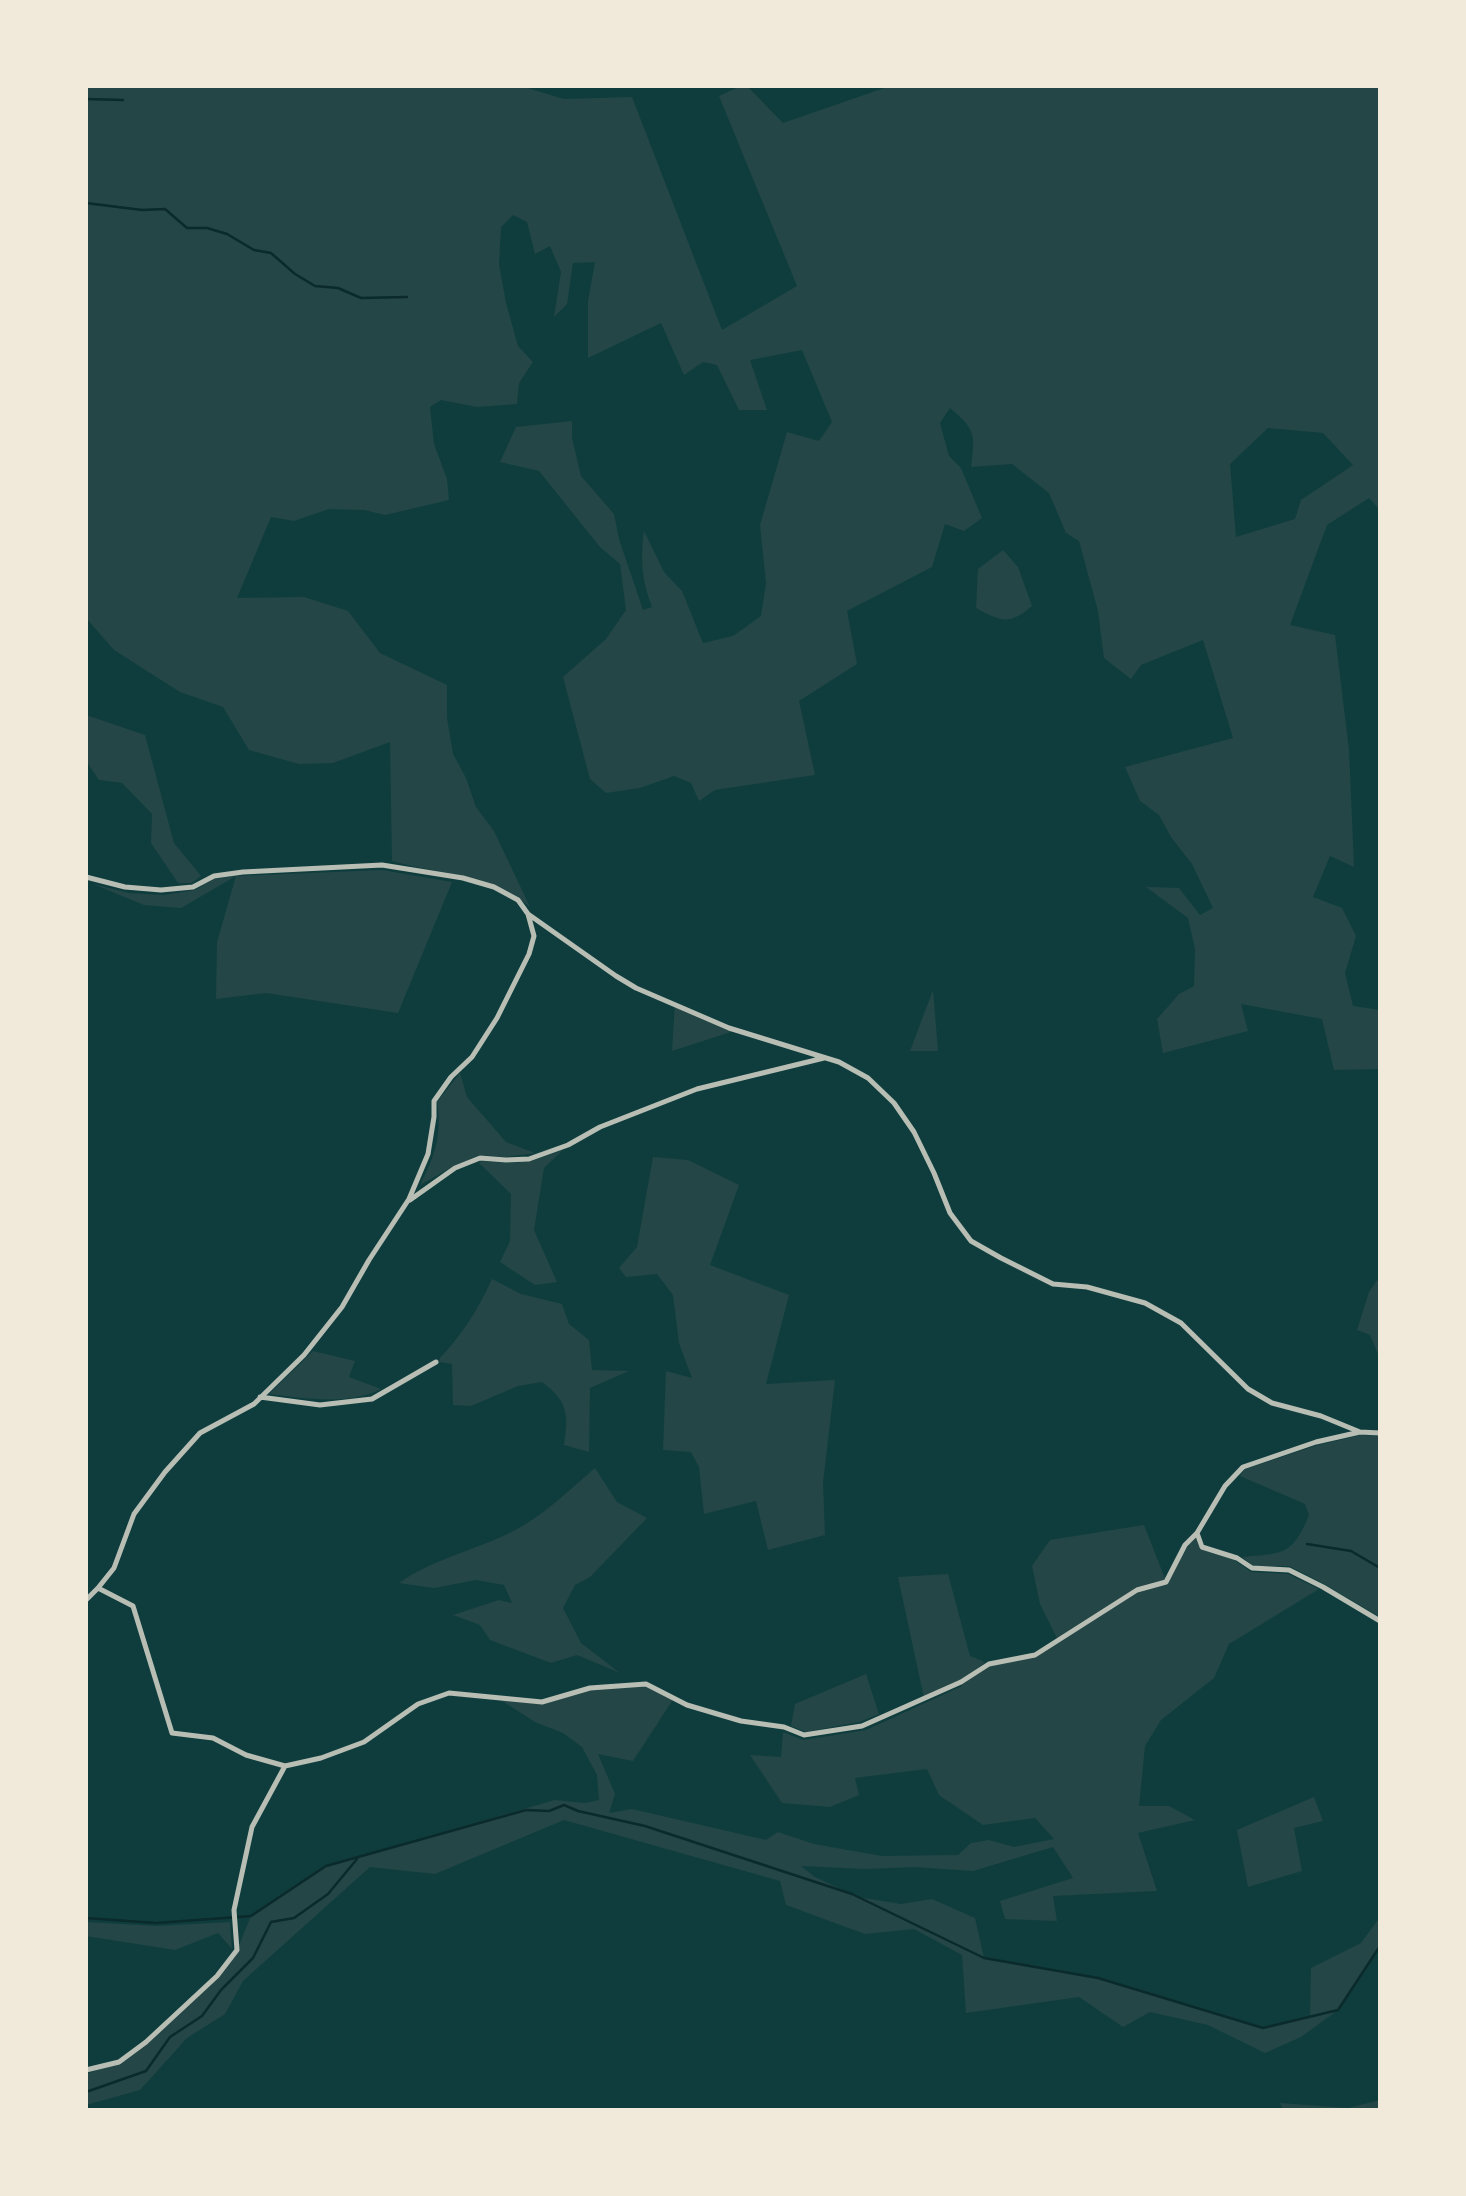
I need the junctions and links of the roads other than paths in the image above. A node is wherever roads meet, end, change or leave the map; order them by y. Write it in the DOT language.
graph roads {
  1 [pos="86,877"];
  2 [pos="528,914"];
  3 [pos="824,1058"];
  4 [pos="406,1203"];
  5 [pos="436,1362"];
  6 [pos="260,1397"];
  7 [pos="1360,1432"];
  8 [pos="1380,1433"];
  9 [pos="1196,1533"];
  10 [pos="99,1588"];
  11 [pos="86,1600"];
  12 [pos="1380,1621"];
  13 [pos="285,1766"];
  14 [pos="86,2070"];
  1 -- 2 [label="street"];
  2 -- 3 [label="street"];
  2 -- 4 [label="street"];
  3 -- 4 [label="street"];
  3 -- 7 [label="street"];
  4 -- 6 [label="street"];
  5 -- 6 [label="street"];
  6 -- 10 [label="street"];
  7 -- 8 [label="street"];
  7 -- 9 [label="street"];
  9 -- 12 [label="street"];
  9 -- 13 [label="street"];
  10 -- 11 [label="street"];
  10 -- 13 [label="street"];
  13 -- 14 [label="street"];
}
